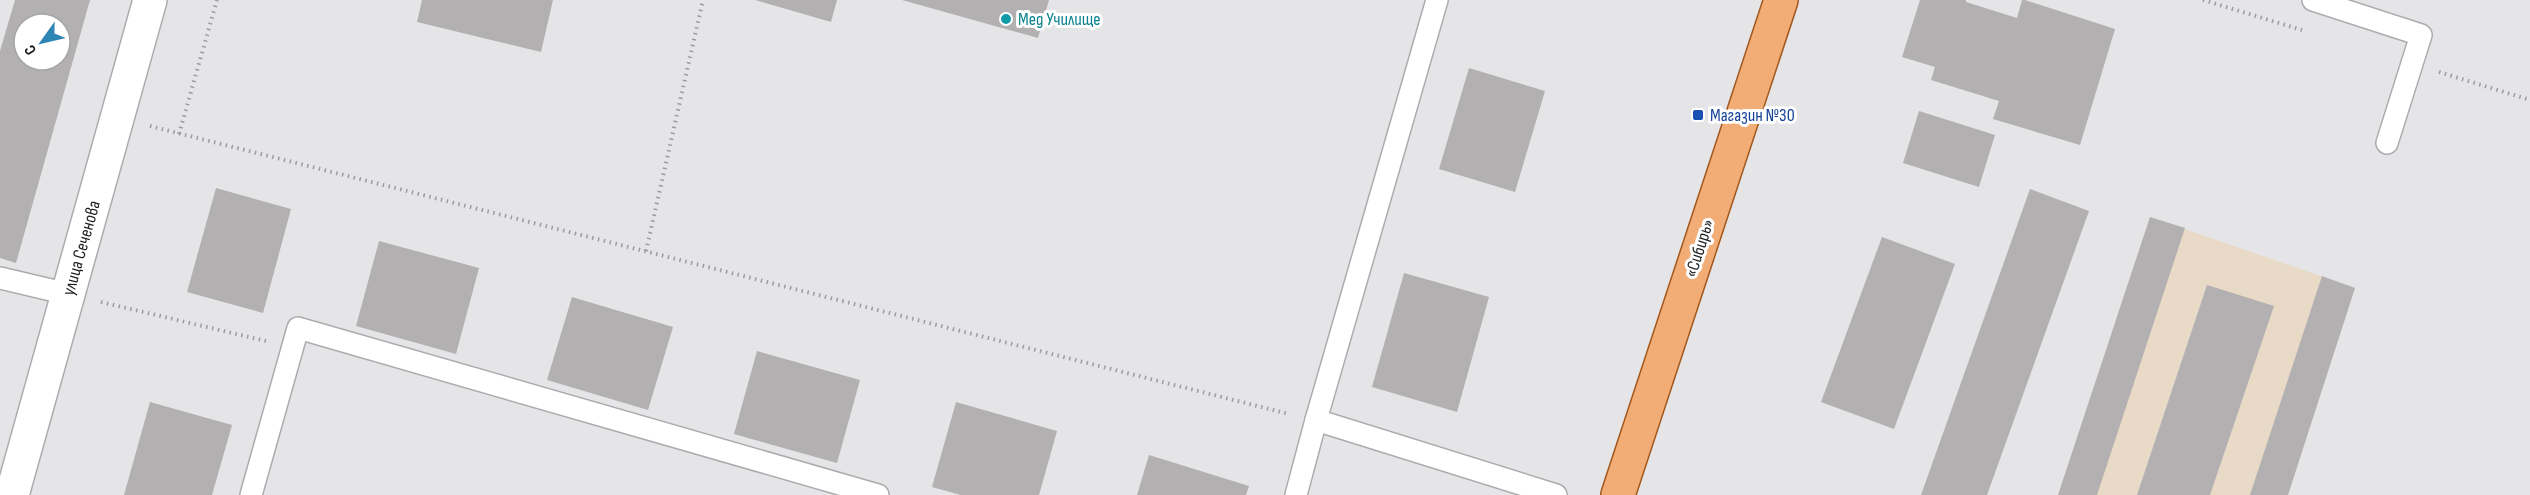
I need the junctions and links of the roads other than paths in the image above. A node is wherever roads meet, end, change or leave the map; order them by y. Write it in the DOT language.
graph roads {
  1 [pos="150,0"];
  2 [pos="1437,0"];
  3 [pos="1781,0"];
  4 [pos="2313,0"];
  5 [pos="2387,142"];
  6 [pos="0,278"];
  7 [pos="68,294"];
  8 [pos="1316,420"];
  9 [pos="12,495"];
  10 [pos="251,495"];
  11 [pos="878,495"];
  12 [pos="1296,495"];
  13 [pos="1556,495"];
  14 [pos="1618,495"];
  1 -- 9 [label="street, улица Сеченова"];
  2 -- 8 [label="lane"];
  3 -- 14 [label="main road, «Сибирь»"];
  4 -- 5 [label="lane"];
  6 -- 7 [label="lane"];
  8 -- 12 [label="lane"];
  8 -- 13 [label="lane"];
  10 -- 11 [label="lane"];
}
